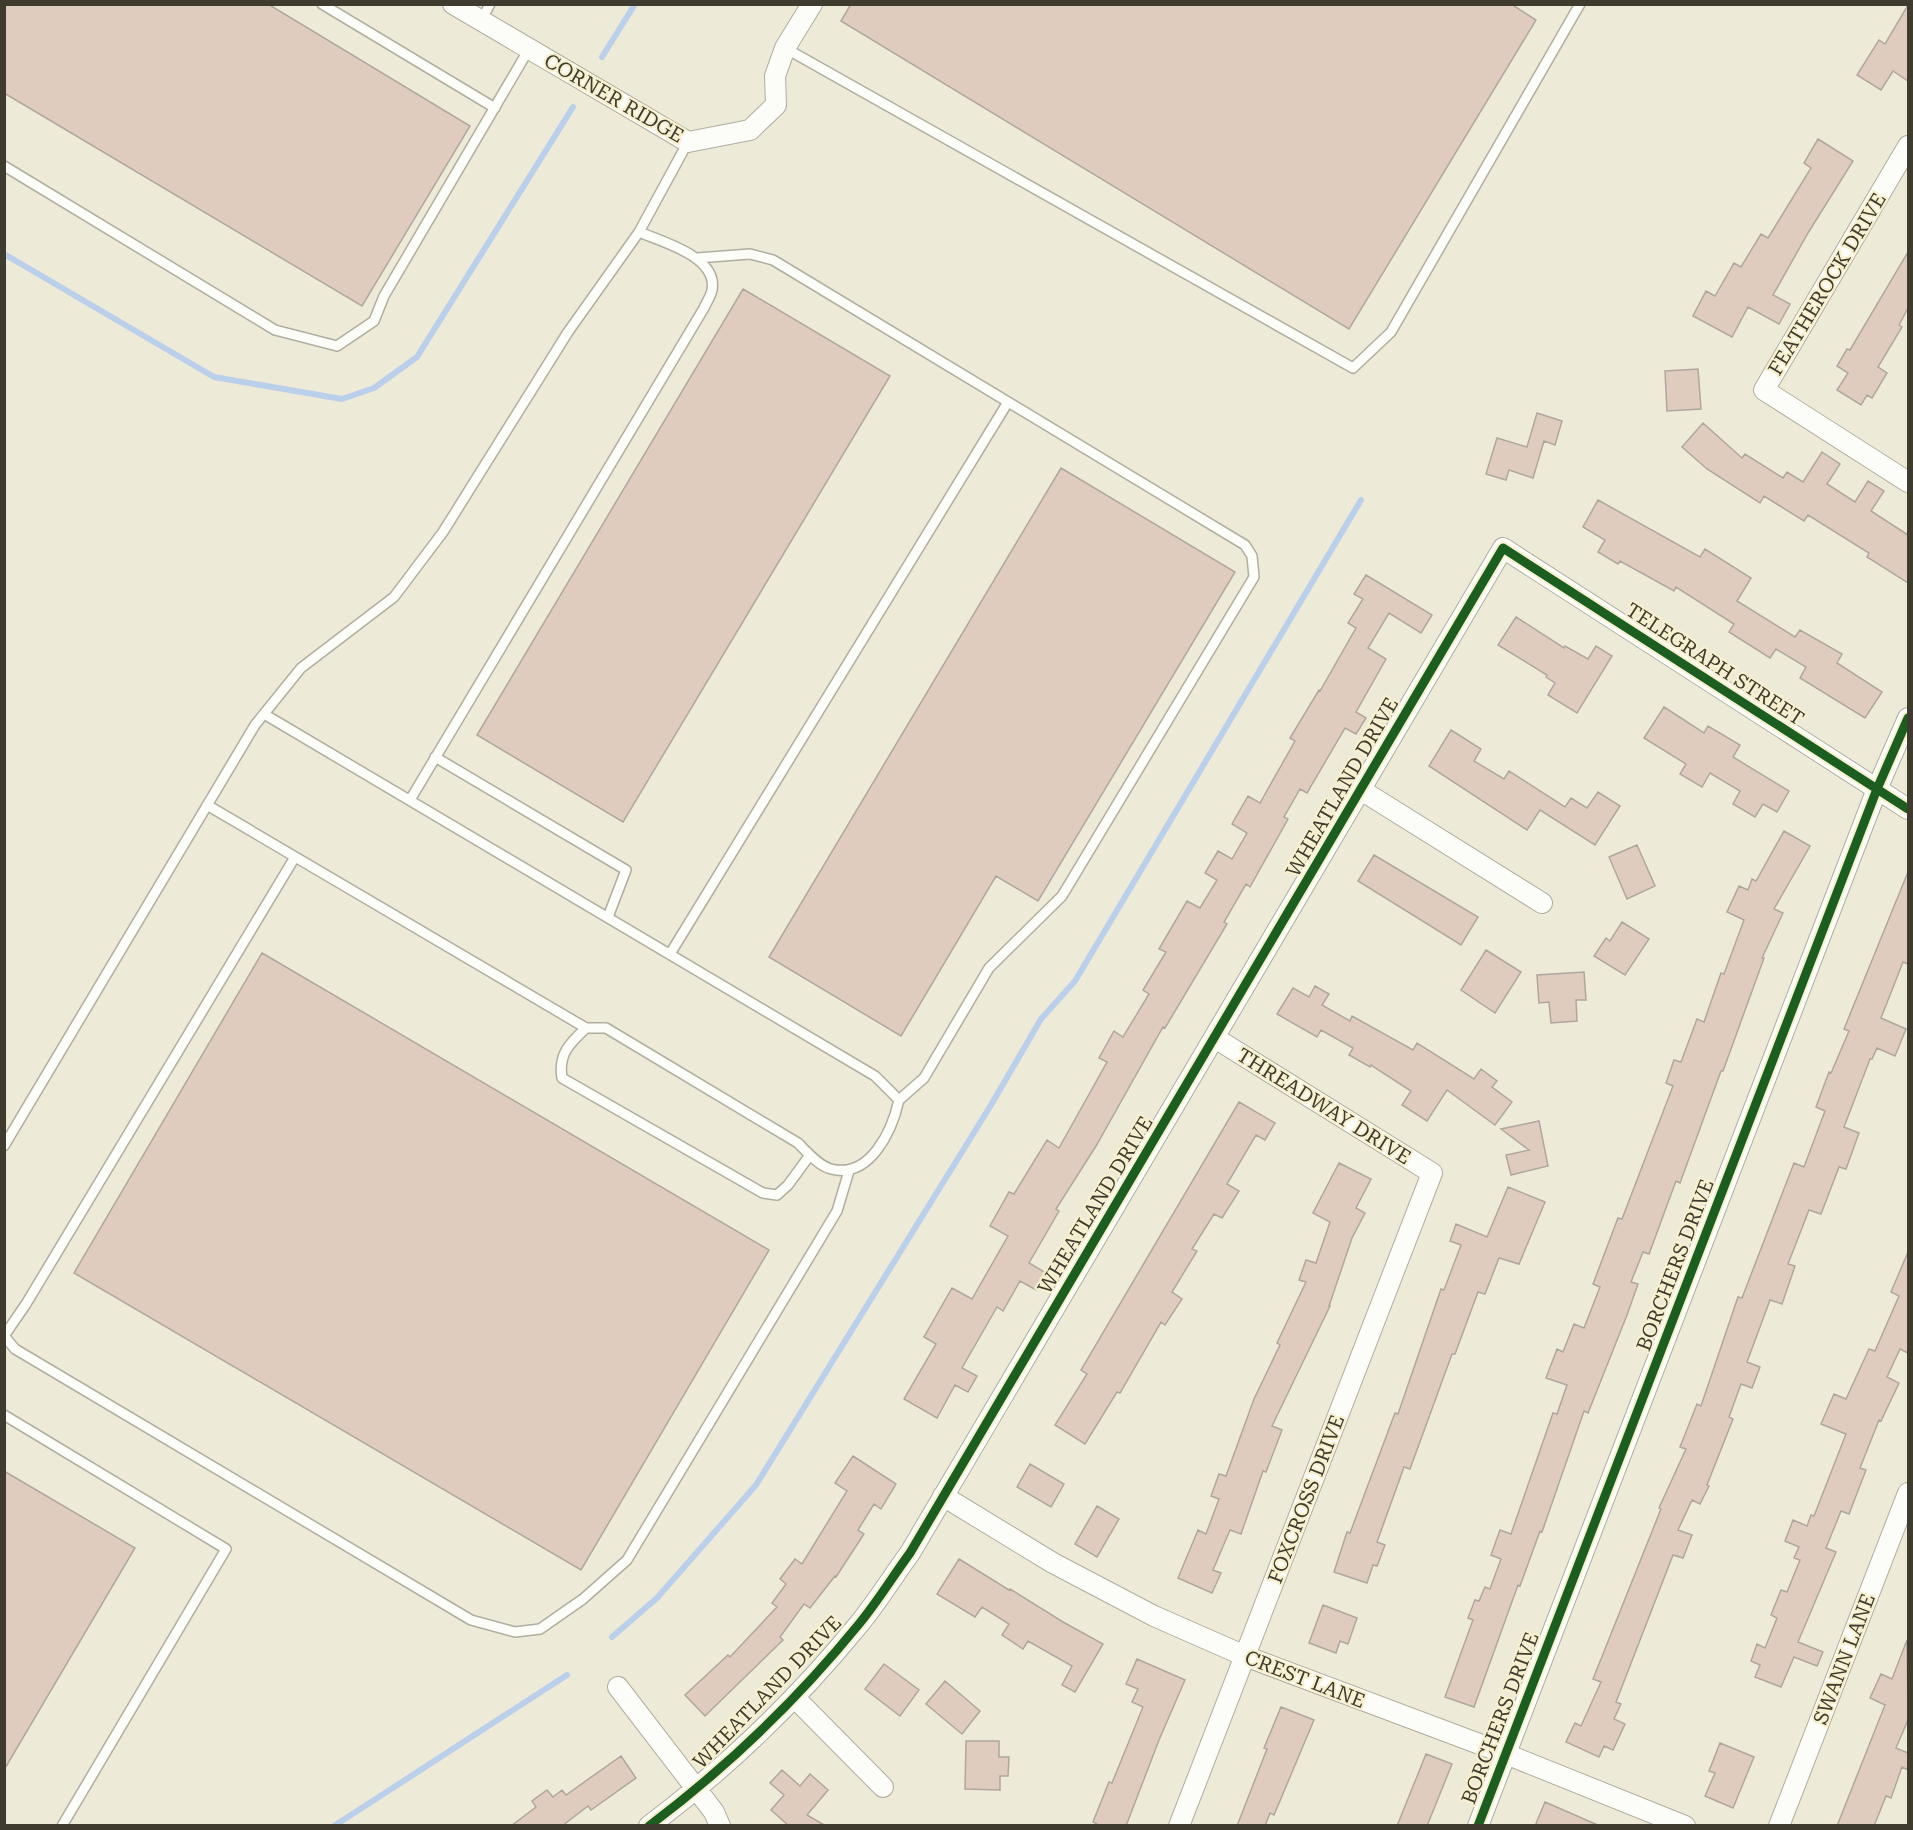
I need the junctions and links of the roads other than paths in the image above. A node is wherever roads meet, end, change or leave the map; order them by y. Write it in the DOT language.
graph roads {
  1 [pos="322,4"];
  2 [pos="453,4"];
  3 [pos="812,4"];
  4 [pos="1580,4"];
  5 [pos="486,13"];
  6 [pos="785,48"];
  7 [pos="529,49"];
  8 [pos="495,108"];
  9 [pos="688,142"];
  10 [pos="1908,146"];
  11 [pos="4,166"];
  12 [pos="639,232"];
  13 [pos="697,258"];
  14 [pos="1008,402"];
  15 [pos="1908,482"];
  16 [pos="1503,548"];
  17 [pos="264,714"];
  18 [pos="1908,718"];
  19 [pos="435,758"];
  20 [pos="1877,789"];
  21 [pos="1361,790"];
  22 [pos="410,800"];
  23 [pos="207,805"];
  24 [pos="1908,809"];
  25 [pos="295,857"];
  26 [pos="1542,903"];
  27 [pos="608,917"];
  28 [pos="670,954"];
  29 [pos="586,1028"];
  30 [pos="1215,1038"];
  31 [pos="899,1100"];
  32 [pos="4,1146"];
  33 [pos="810,1155"];
  34 [pos="849,1171"];
  35 [pos="1432,1173"];
  36 [pos="5,1336"];
  37 [pos="4,1414"];
  38 [pos="1908,1493"];
  39 [pos="943,1496"];
  40 [pos="1245,1656"];
  41 [pos="618,1687"];
  42 [pos="794,1697"];
  43 [pos="1506,1755"];
  44 [pos="883,1786"];
  45 [pos="696,1790"];
  46 [pos="62,1826"];
  47 [pos="649,1826"];
  48 [pos="720,1826"];
  49 [pos="1179,1826"];
  50 [pos="1478,1826"];
  51 [pos="1685,1826"];
  52 [pos="1779,1826"];
  1 -- 8 [label="lane"];
  2 -- 5 [label="street, CORNER RIDGE"];
  3 -- 6 [label="street, CORNER RIDGE"];
  4 -- 6 [label="lane"];
  5 -- 7 [label="street, CORNER RIDGE"];
  6 -- 9 [label="street, CORNER RIDGE"];
  7 -- 8 [label="lane"];
  7 -- 9 [label="street, CORNER RIDGE"];
  8 -- 11 [label="lane"];
  9 -- 12 [label="lane"];
  10 -- 15 [label="street, FEATHEROCK DRIVE"];
  12 -- 13 [label="lane"];
  12 -- 17 [label="lane"];
  13 -- 14 [label="lane"];
  13 -- 19 [label="lane"];
  14 -- 28 [label="lane"];
  14 -- 31 [label="lane"];
  16 -- 20 [label="street, TELEGRAPH STREET"];
  16 -- 21 [label="street, WHEATLAND DRIVE"];
  17 -- 22 [label="lane"];
  17 -- 23 [label="lane"];
  18 -- 20 [label="street, BORCHERS DRIVE"];
  19 -- 22 [label="lane"];
  19 -- 27 [label="lane"];
  20 -- 24 [label="street, TELEGRAPH STREET"];
  20 -- 43 [label="street, BORCHERS DRIVE"];
  21 -- 26 [label="street"];
  21 -- 30 [label="street, WHEATLAND DRIVE"];
  22 -- 27 [label="lane"];
  23 -- 25 [label="lane"];
  23 -- 32 [label="lane"];
  25 -- 29 [label="lane"];
  25 -- 36 [label="lane"];
  27 -- 28 [label="lane"];
  28 -- 31 [label="lane"];
  29 -- 33 [label="lane"];
  29 -- 33 [label="lane"];
  30 -- 35 [label="street, THREADWAY DRIVE"];
  30 -- 39 [label="street, WHEATLAND DRIVE"];
  31 -- 34 [label="lane"];
  33 -- 34 [label="lane"];
  34 -- 36 [label="lane"];
  35 -- 40 [label="street, FOXCROSS DRIVE"];
  37 -- 46 [label="lane"];
  38 -- 52 [label="street, SWANN LANE"];
  39 -- 40 [label="street, CREST LANE"];
  39 -- 42 [label="street, WHEATLAND DRIVE"];
  40 -- 43 [label="street, CREST LANE"];
  40 -- 49 [label="street, FOXCROSS DRIVE"];
  41 -- 45 [label="street"];
  42 -- 44 [label="street"];
  42 -- 45 [label="street, WHEATLAND DRIVE"];
  43 -- 50 [label="street, BORCHERS DRIVE"];
  43 -- 51 [label="street, CREST LANE"];
  45 -- 47 [label="street, WHEATLAND DRIVE"];
  45 -- 48 [label="street"];
}
